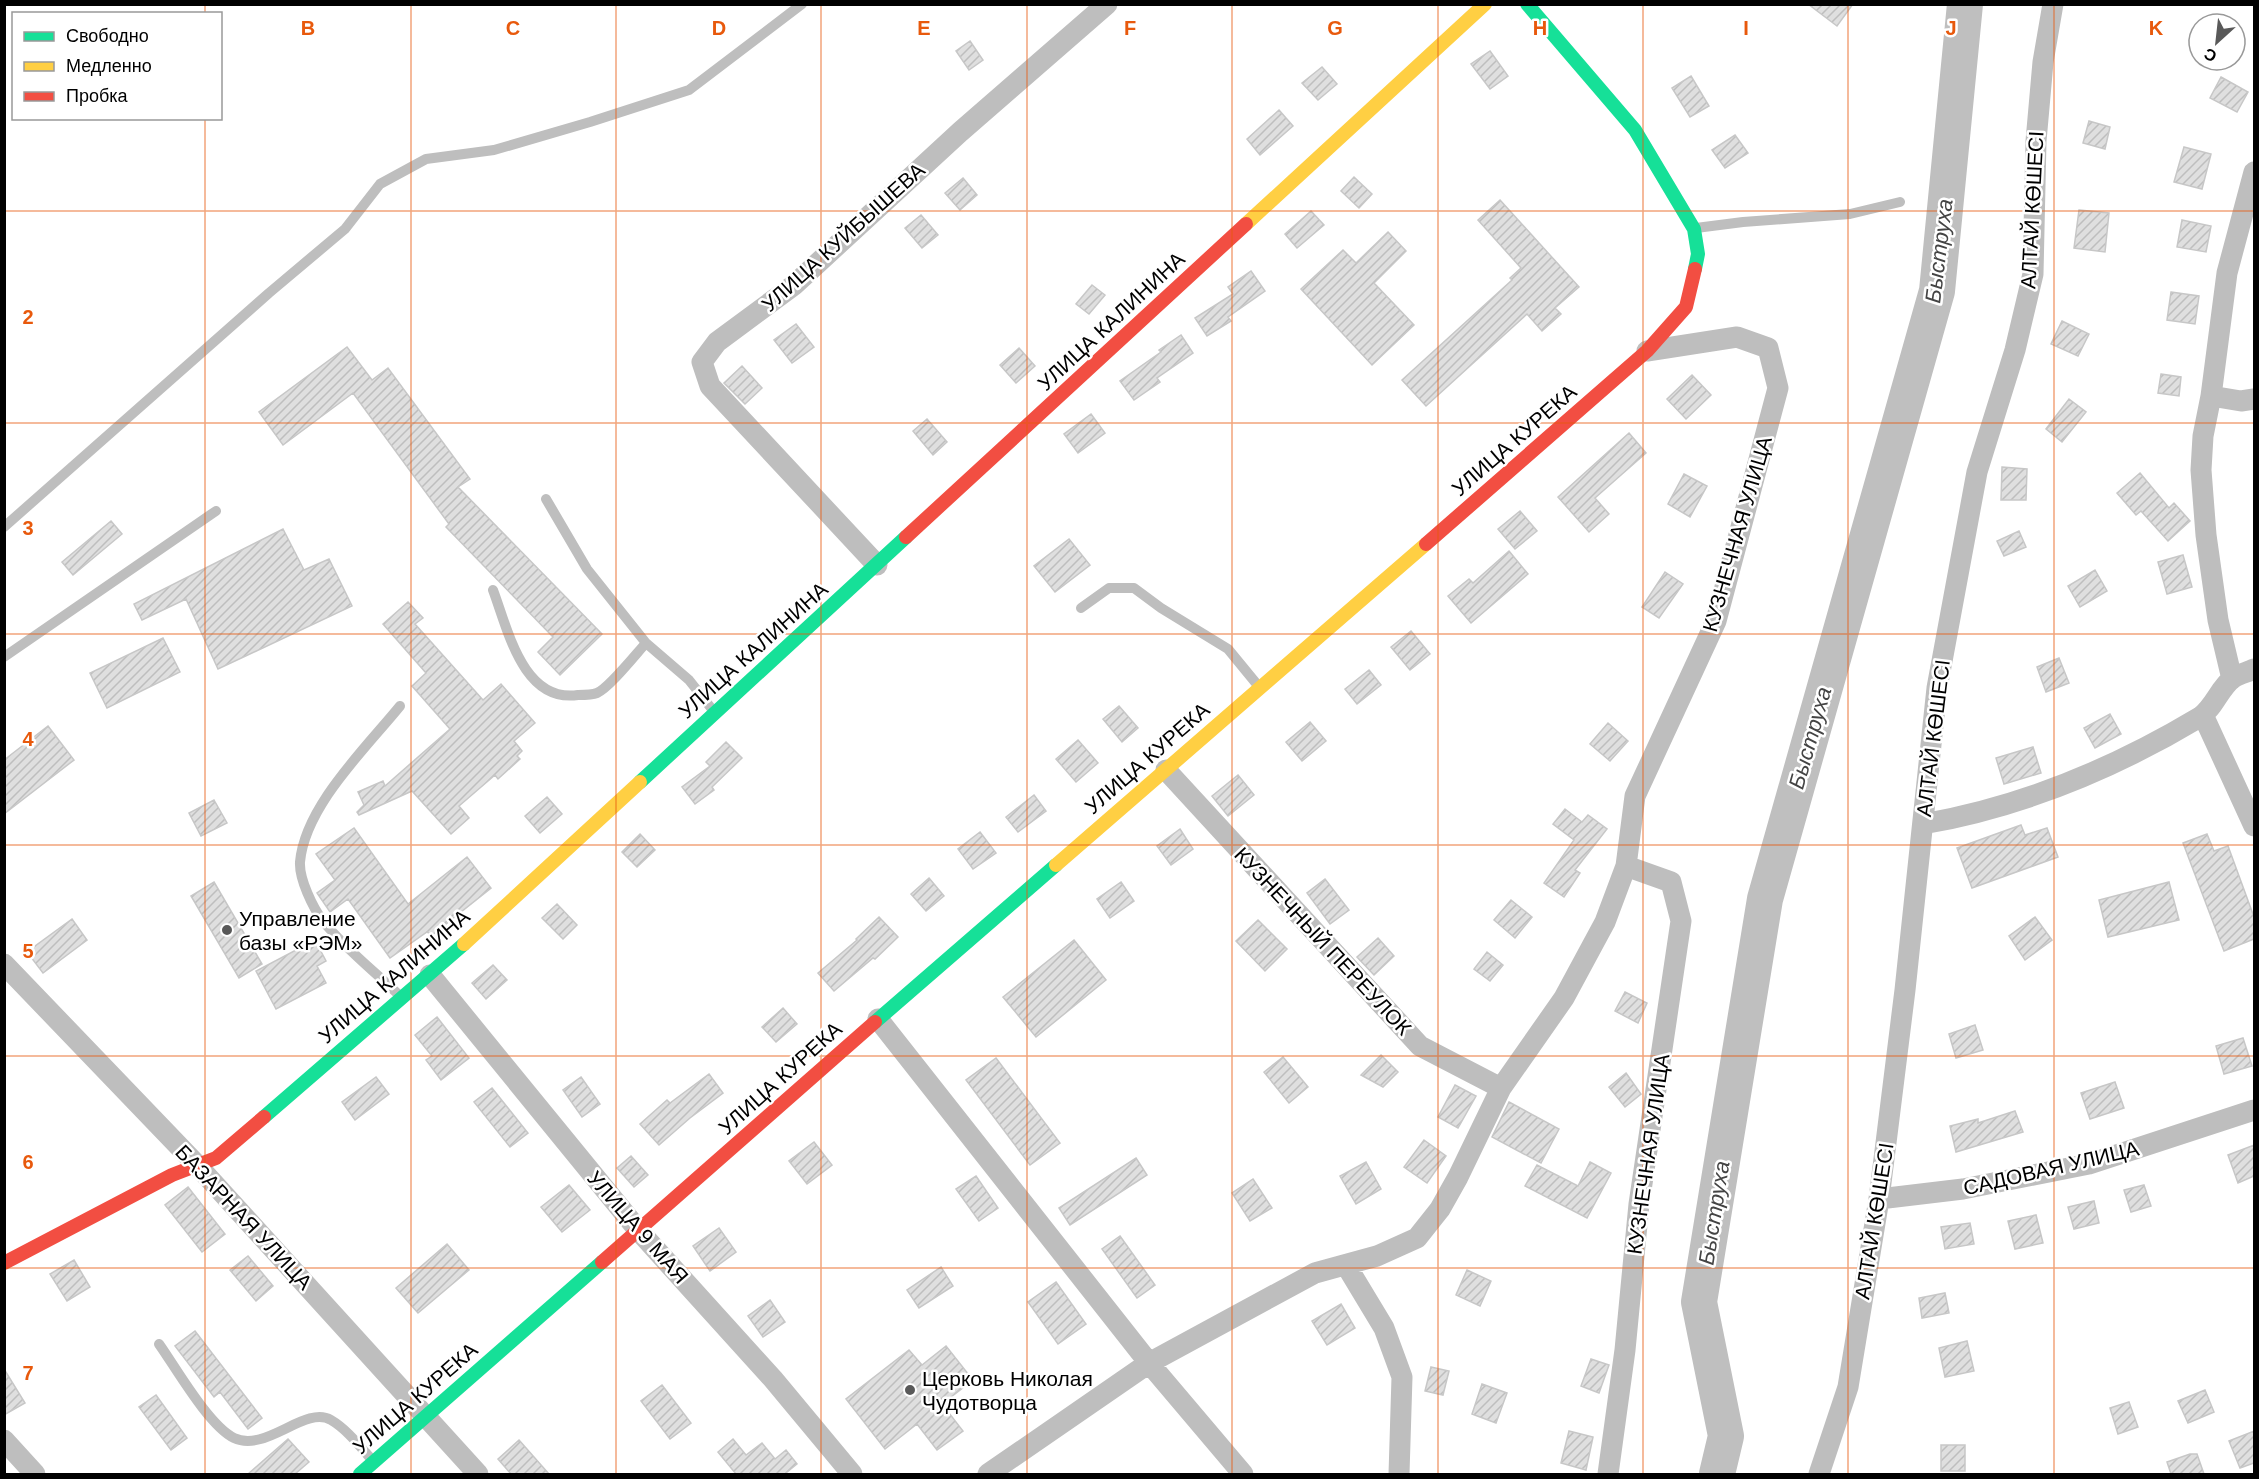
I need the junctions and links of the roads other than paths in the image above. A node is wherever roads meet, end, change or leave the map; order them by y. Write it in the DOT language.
graph roads {
  1 [pos="802,4"];
  2 [pos="1107,4"];
  3 [pos="1485,4"];
  4 [pos="1527,4"];
  5 [pos="2053,4"];
  6 [pos="2254,172"];
  7 [pos="1900,202"];
  8 [pos="1694,229"];
  9 [pos="1647,351"];
  10 [pos="2211,396"];
  11 [pos="2254,399"];
  12 [pos="546,499"];
  13 [pos="216,511"];
  14 [pos="4,527"];
  15 [pos="877,565"];
  16 [pos="493,590"];
  17 [pos="1081,608"];
  18 [pos="646,643"];
  19 [pos="4,657"];
  20 [pos="2254,669"];
  21 [pos="2232,679"];
  22 [pos="1260,688"];
  23 [pos="400,706"];
  24 [pos="715,713"];
  25 [pos="2203,715"];
  26 [pos="1166,770"];
  27 [pos="1923,824"];
  28 [pos="2254,826"];
  29 [pos="1626,866"];
  30 [pos="4,964"];
  31 [pos="429,975"];
  32 [pos="402,998"];
  33 [pos="878,1019"];
  34 [pos="1501,1088"];
  35 [pos="2254,1110"];
  36 [pos="197,1165"];
  37 [pos="1879,1199"];
  38 [pos="639,1232"];
  39 [pos="4,1263"];
  40 [pos="1346,1265"];
  41 [pos="159,1344"];
  42 [pos="1149,1363"];
  43 [pos="426,1417"];
  44 [pos="4,1440"];
  45 [pos="374,1462"];
  46 [pos="35,1474"];
  47 [pos="360,1474"];
  48 [pos="478,1474"];
  49 [pos="852,1474"];
  50 [pos="988,1474"];
  51 [pos="1243,1474"];
  52 [pos="1399,1474"];
  53 [pos="1608,1474"];
  54 [pos="1819,1474"];
  1 -- 14 [label="lane"];
  2 -- 15 [label="street, УЛИЦА КУЙБЫШЕВА"];
  3 -- 15 [label="street, УЛИЦА КАЛИНИНА"];
  4 -- 8 [label="street, УЛИЦА КУРЕКА"];
  5 -- 27 [label="street, АЛТАЙ КӨШЕСІ"];
  6 -- 10 [label="street"];
  7 -- 8 [label="lane"];
  8 -- 9 [label="street, УЛИЦА КУРЕКА"];
  9 -- 22 [label="street, УЛИЦА КУРЕКА"];
  9 -- 29 [label="street, КУЗНЕЧНАЯ УЛИЦА"];
  10 -- 11 [label="street"];
  10 -- 21 [label="street"];
  12 -- 18 [label="lane"];
  13 -- 19 [label="lane"];
  15 -- 24 [label="street, УЛИЦА КАЛИНИНА"];
  16 -- 18 [label="lane"];
  17 -- 22 [label="lane"];
  18 -- 24 [label="lane"];
  20 -- 21 [label="street"];
  21 -- 25 [label="street"];
  22 -- 26 [label="street, УЛИЦА КУРЕКА"];
  23 -- 32 [label="lane"];
  24 -- 31 [label="street, УЛИЦА КАЛИНИНА"];
  25 -- 27 [label="street"];
  25 -- 28 [label="street"];
  26 -- 33 [label="street, УЛИЦА КУРЕКА"];
  26 -- 34 [label="street, КУЗНЕЧНЫЙ ПЕРЕУЛОК"];
  27 -- 37 [label="street, АЛТАЙ КӨШЕСІ"];
  29 -- 34 [label="street, КУЗНЕЧНАЯ УЛИЦА"];
  29 -- 53 [label="street, КУЗНЕЧНАЯ УЛИЦА"];
  30 -- 36 [label="street, БАЗАРНАЯ УЛИЦА"];
  31 -- 32 [label="street, УЛИЦА КАЛИНИНА"];
  31 -- 38 [label="street, УЛИЦА 9 МАЯ"];
  32 -- 36 [label="street, УЛИЦА КАЛИНИНА"];
  33 -- 38 [label="street, УЛИЦА КУРЕКА"];
  33 -- 42 [label="street"];
  34 -- 40 [label="street, КУЗНЕЧНАЯ УЛИЦА"];
  35 -- 37 [label="street, САДОВАЯ УЛИЦА"];
  36 -- 39 [label="street, УЛИЦА КАЛИНИНА"];
  36 -- 43 [label="street, БАЗАРНАЯ УЛИЦА"];
  37 -- 54 [label="street, АЛТАЙ КӨШЕСІ"];
  38 -- 43 [label="street, УЛИЦА КУРЕКА"];
  38 -- 49 [label="street, УЛИЦА 9 МАЯ"];
  40 -- 42 [label="street, КУЗНЕЧНАЯ УЛИЦА"];
  40 -- 52 [label="street"];
  41 -- 45 [label="lane"];
  42 -- 50 [label="street, КУЗНЕЧНАЯ УЛИЦА"];
  42 -- 51 [label="street"];
  43 -- 45 [label="street, УЛИЦА КУРЕКА"];
  43 -- 48 [label="street, БАЗАРНАЯ УЛИЦА"];
  44 -- 46 [label="street"];
  45 -- 47 [label="street, УЛИЦА КУРЕКА"];
}
